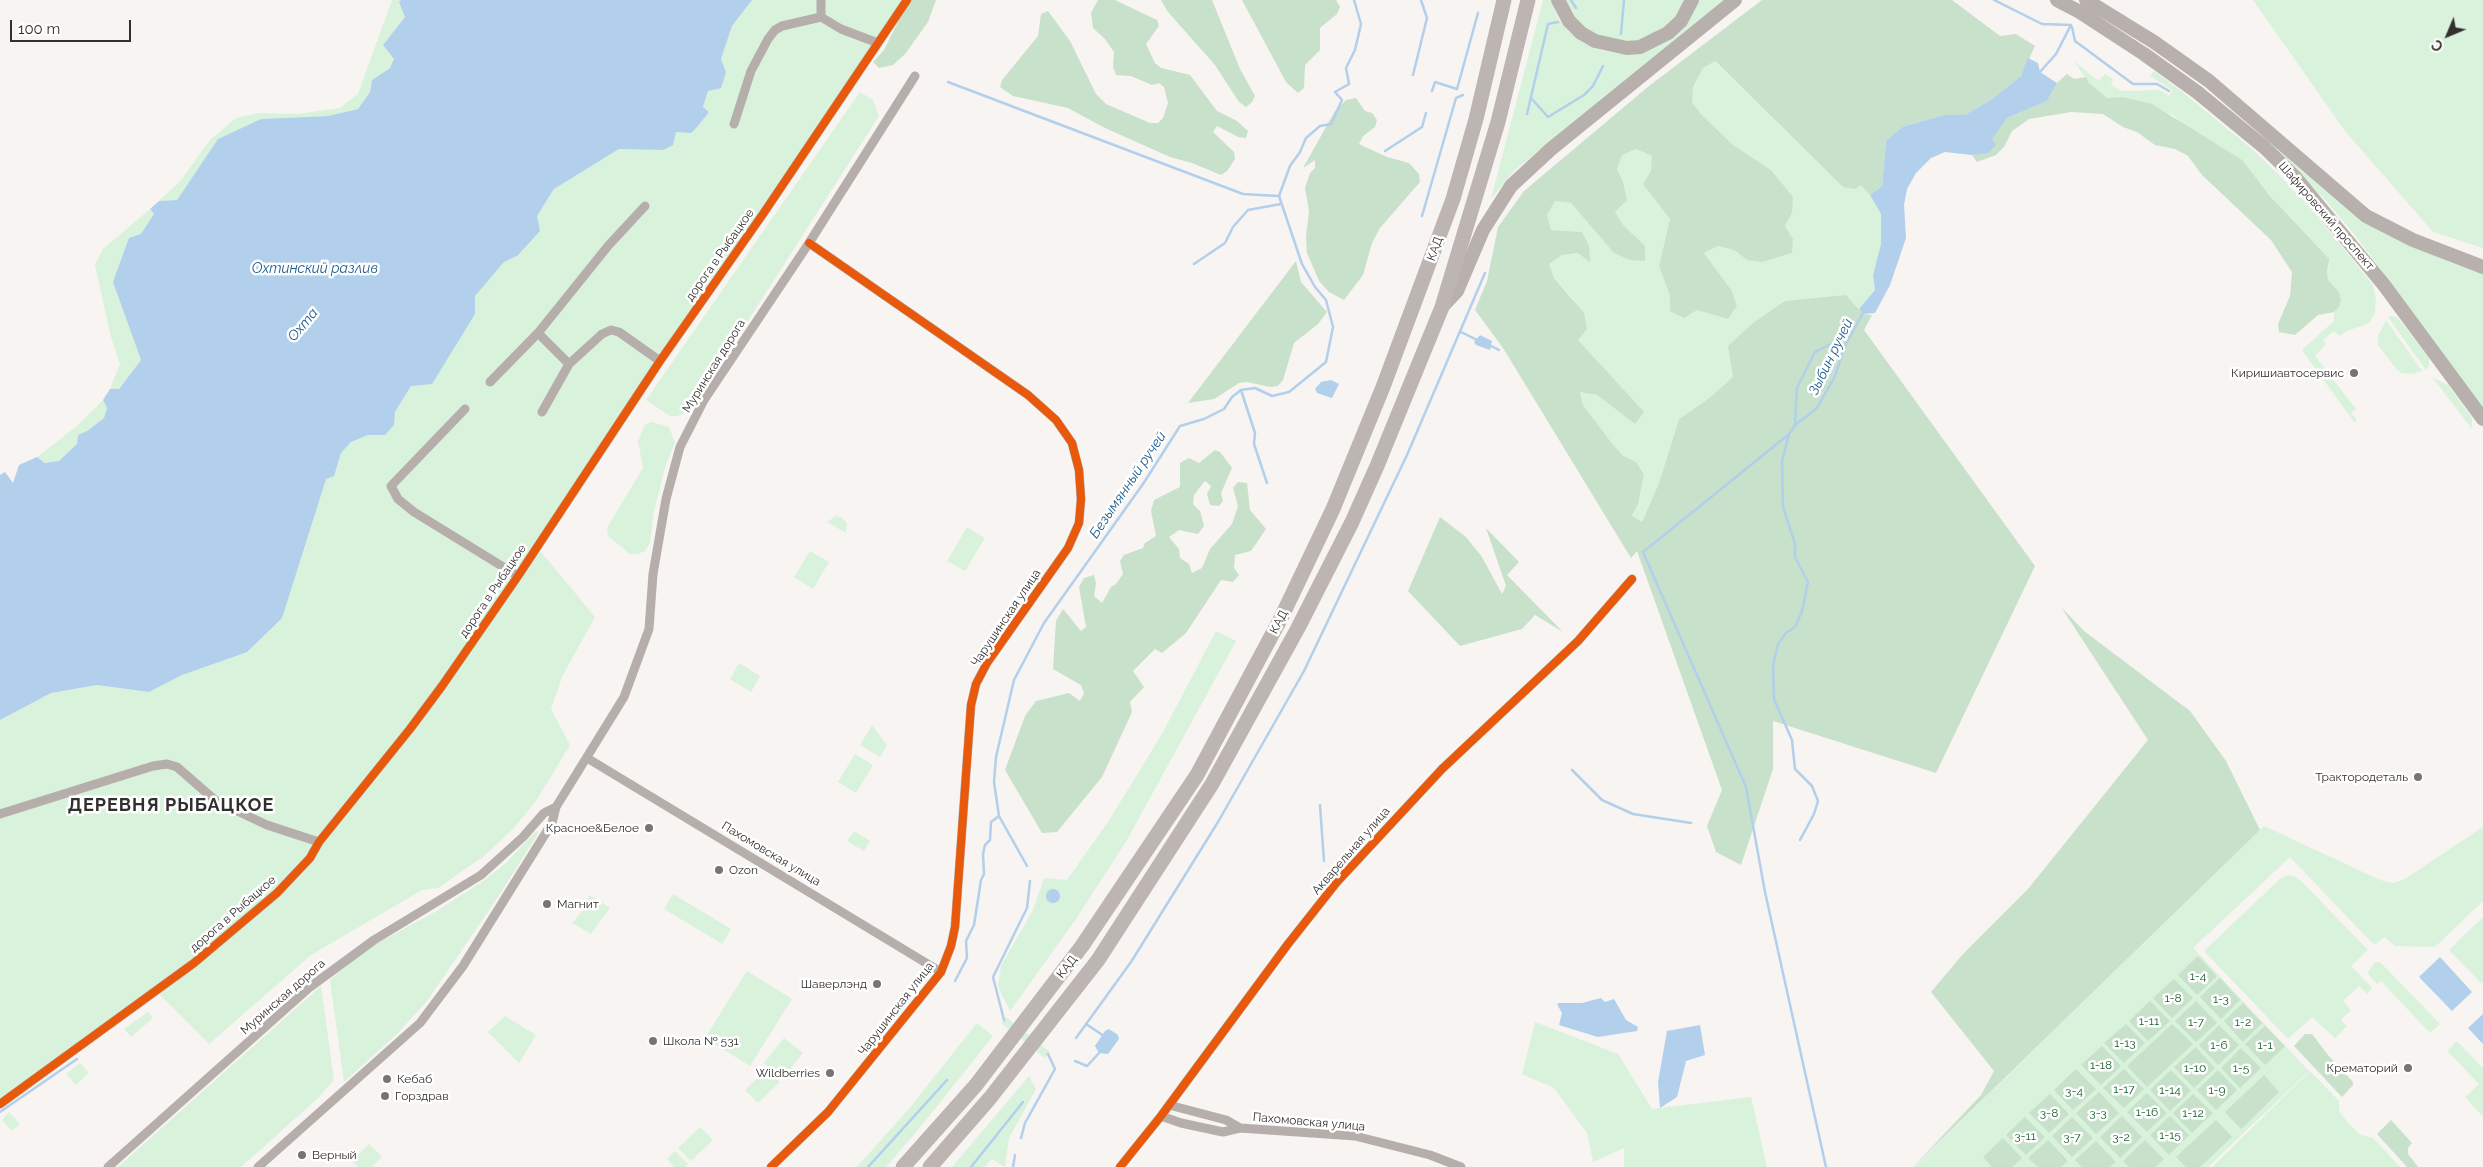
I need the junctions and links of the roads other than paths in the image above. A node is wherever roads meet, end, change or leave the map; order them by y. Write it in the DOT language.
graph roads {
  1 [pos="821,0"];
  2 [pos="907,0"];
  3 [pos="1504,0"];
  4 [pos="1528,0"];
  5 [pos="1558,0"];
  6 [pos="1692,0"];
  7 [pos="1735,0"];
  8 [pos="2057,0"];
  9 [pos="2086,0"];
  10 [pos="821,17"];
  11 [pos="878,43"];
  12 [pos="915,76"];
  13 [pos="734,124"];
  14 [pos="645,206"];
  15 [pos="809,243"];
  16 [pos="2483,267"];
  17 [pos="1442,307"];
  18 [pos="538,333"];
  19 [pos="660,361"];
  20 [pos="569,364"];
  21 [pos="490,382"];
  22 [pos="465,410"];
  23 [pos="542,412"];
  24 [pos="2483,419"];
  25 [pos="518,576"];
  26 [pos="1632,579"];
  27 [pos="587,758"];
  28 [pos="556,807"];
  29 [pos="0,814"];
  30 [pos="319,842"];
  31 [pos="941,972"];
  32 [pos="0,1104"];
  33 [pos="1169,1105"];
  34 [pos="1161,1116"];
  35 [pos="1240,1128"];
  36 [pos="108,1167"];
  37 [pos="258,1167"];
  38 [pos="771,1167"];
  39 [pos="903,1167"];
  40 [pos="930,1167"];
  41 [pos="1120,1167"];
  42 [pos="1461,1167"];
  1 -- 10 [label="street"];
  2 -- 11 [label="street, дорога в Рыбацкое"];
  3 -- 39 [label="highway, КАД"];
  4 -- 17 [label="highway, КАД"];
  5 -- 6 [label="main road"];
  7 -- 17 [label="main road"];
  8 -- 24 [label="main road, Шафировский проспект"];
  9 -- 16 [label="main road"];
  10 -- 11 [label="street"];
  10 -- 13 [label="street"];
  11 -- 19 [label="street, дорога в Рыбацкое"];
  12 -- 15 [label="street, Муринская дорога"];
  14 -- 18 [label="street"];
  15 -- 27 [label="street, Муринская дорога"];
  15 -- 31 [label="street, Чарушинская улица"];
  17 -- 40 [label="highway, КАД"];
  18 -- 20 [label="street"];
  18 -- 21 [label="street"];
  19 -- 20 [label="street"];
  19 -- 25 [label="street, дорога в Рыбацкое"];
  20 -- 23 [label="street"];
  22 -- 25 [label="street"];
  25 -- 30 [label="street, дорога в Рыбацкое"];
  26 -- 33 [label="street, Акварельная улица"];
  27 -- 28 [label="street, Муринская дорога"];
  27 -- 31 [label="street, Пахомовская улица"];
  28 -- 36 [label="street, Муринская дорога"];
  28 -- 37 [label="street, Муринская дорога"];
  29 -- 30 [label="street"];
  30 -- 32 [label="street, дорога в Рыбацкое"];
  31 -- 38 [label="street, Чарушинская улица"];
  33 -- 34 [label="street, Акварельная улица"];
  33 -- 35 [label="street, Пахомовская улица"];
  34 -- 35 [label="street, Пахомовская улица"];
  34 -- 41 [label="street, Акварельная улица"];
  35 -- 42 [label="street, Пахомовская улица"];
}
